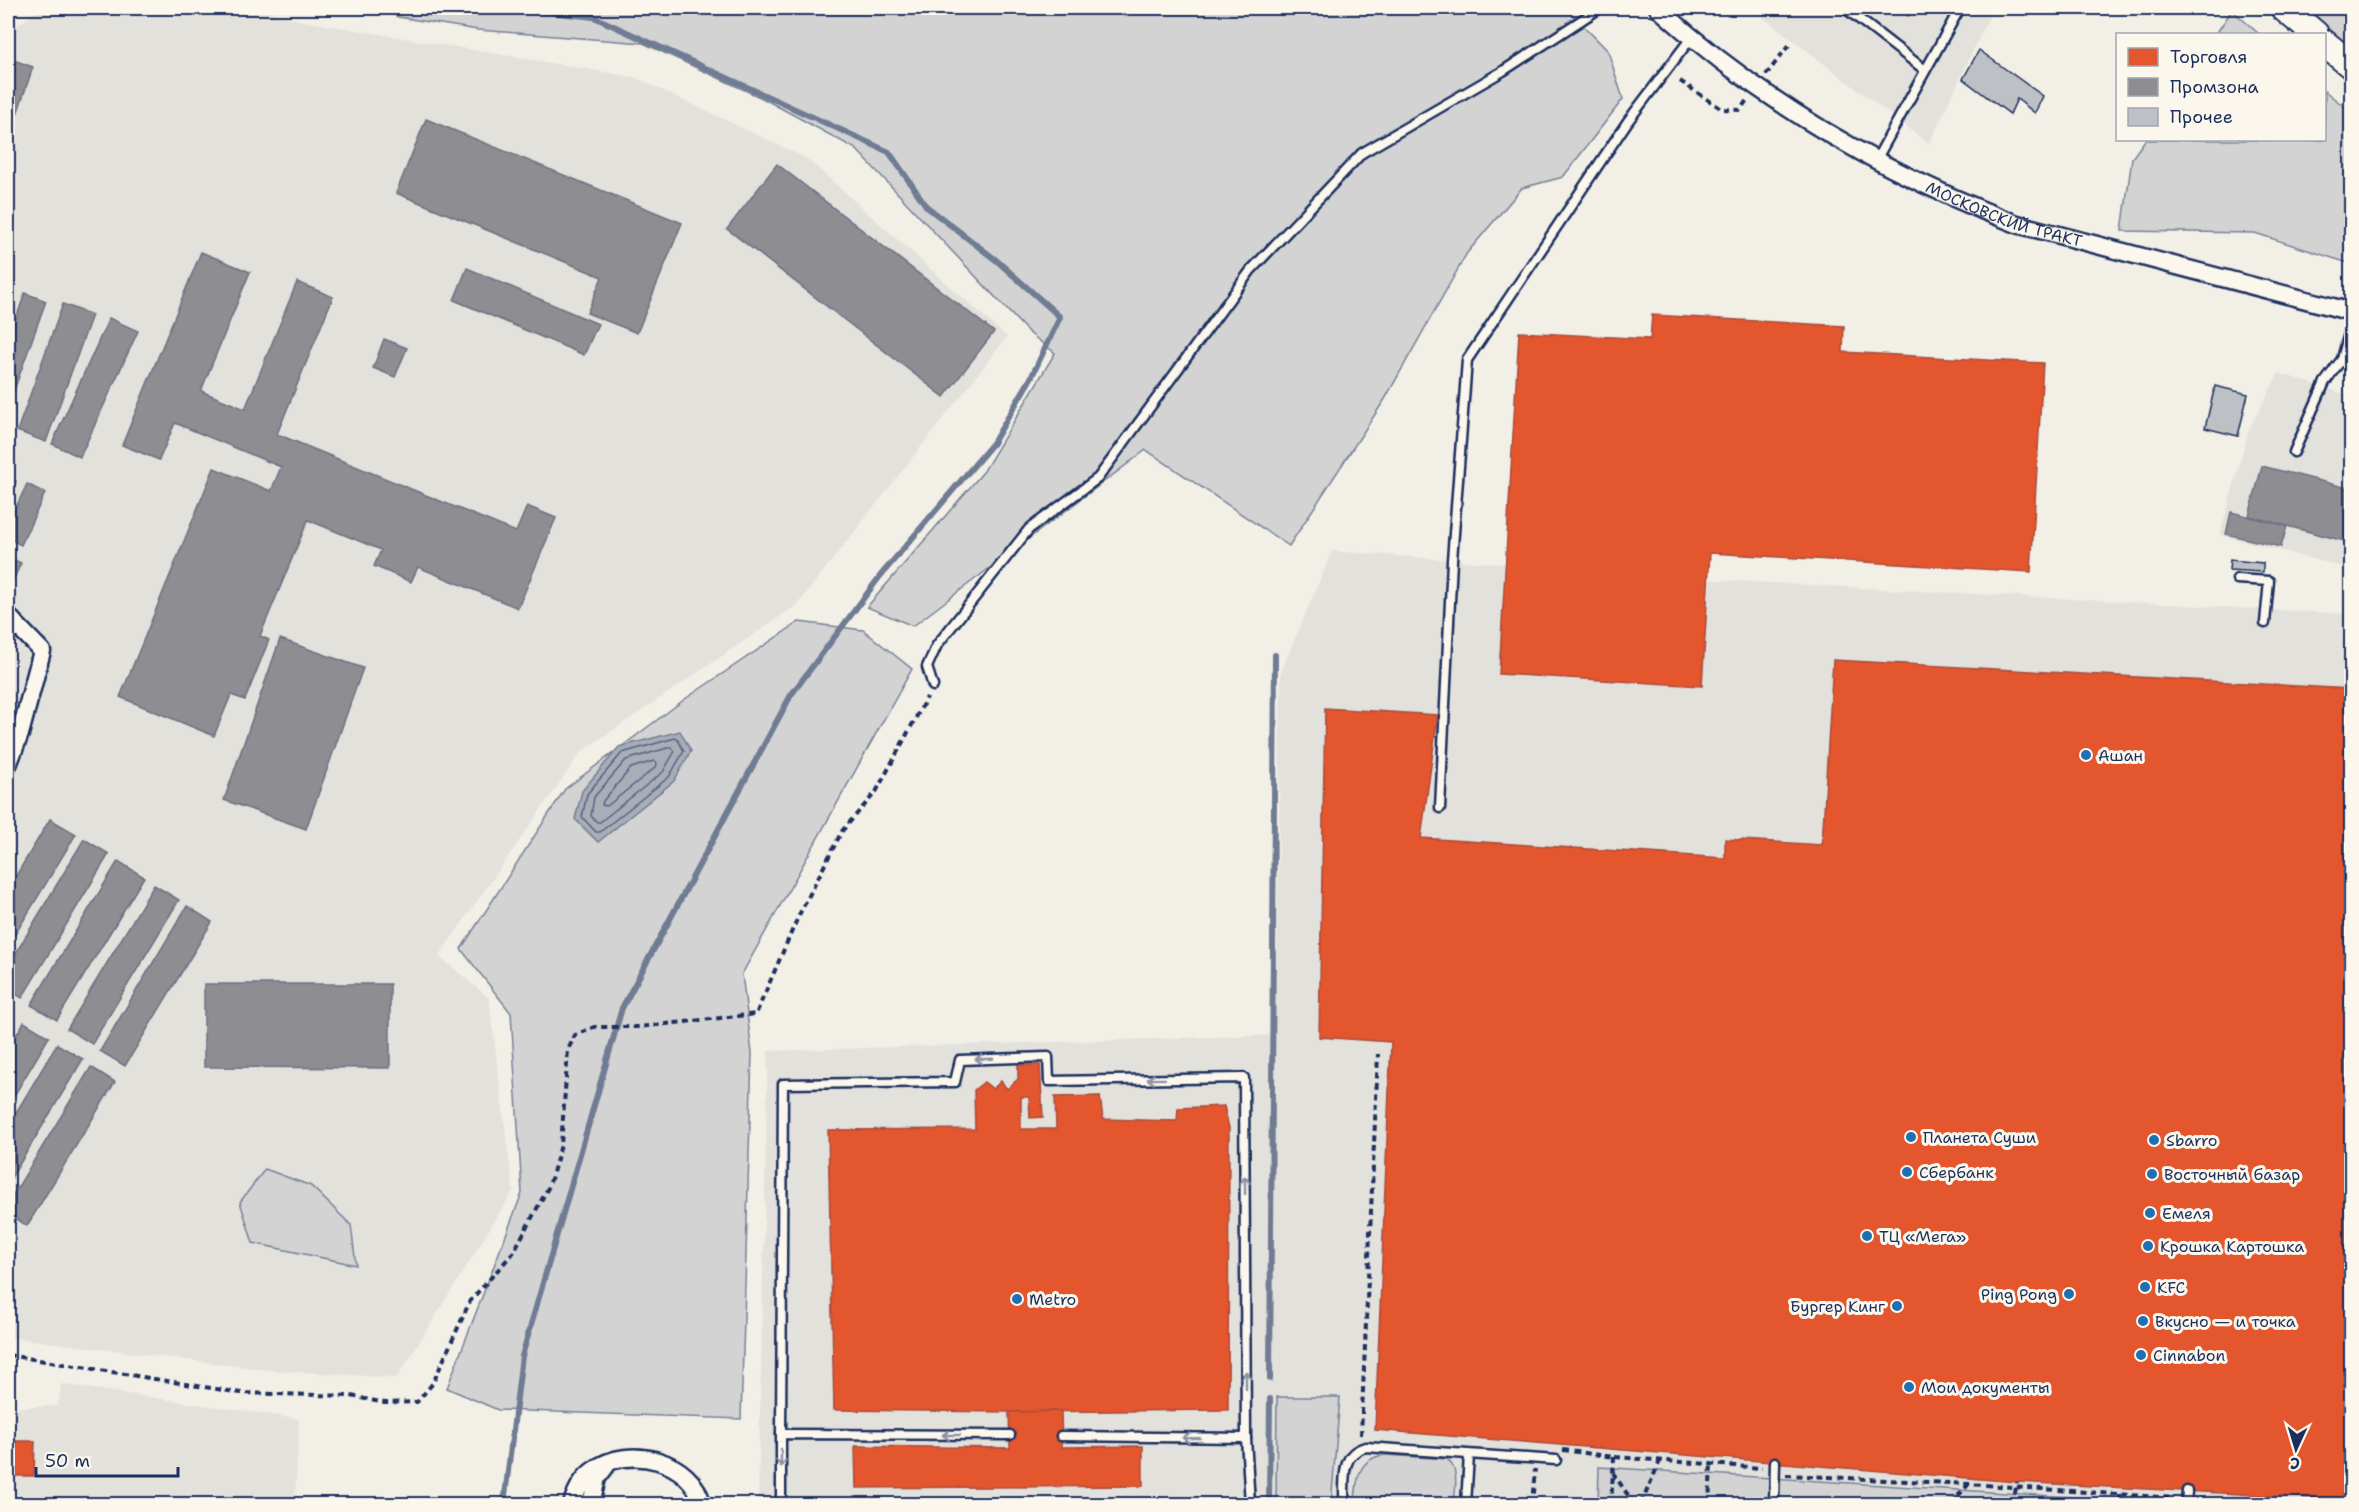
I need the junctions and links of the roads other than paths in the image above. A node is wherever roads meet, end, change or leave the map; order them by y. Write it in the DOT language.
graph roads {
  1 [pos="1600,8"];
  2 [pos="1658,8"];
  3 [pos="1845,8"];
  4 [pos="1960,8"];
  5 [pos="2284,8"];
  6 [pos="2314,33"];
  7 [pos="1691,38"];
  8 [pos="2326,44"];
  9 [pos="2352,66"];
  10 [pos="1925,70"];
  11 [pos="1876,160"];
  12 [pos="2352,312"];
  13 [pos="2352,322"];
  14 [pos="2342,359"];
  15 [pos="2352,362"];
  16 [pos="2294,452"];
  17 [pos="2237,579"];
  18 [pos="8,616"];
  19 [pos="2265,623"];
  20 [pos="933,686"];
  21 [pos="8,765"];
  22 [pos="1440,808"];
  23 [pos="781,1434"];
  24 [pos="1010,1435"];
  25 [pos="1061,1436"];
  26 [pos="1246,1438"];
  27 [pos="1469,1455"];
  28 [pos="618,1460"];
  29 [pos="1556,1460"];
  30 [pos="1775,1462"];
  31 [pos="572,1504"];
  32 [pos="591,1504"];
  33 [pos="702,1504"];
  34 [pos="781,1504"];
  35 [pos="1250,1504"];
  36 [pos="1344,1504"];
  37 [pos="1466,1504"];
  38 [pos="1774,1504"];
  1 -- 20 [label="lane"];
  2 -- 7 [label="street, МОСКОВСКИЙ ТРАКТ"];
  3 -- 10 [label="lane"];
  4 -- 10 [label="lane"];
  5 -- 6 [label="main road"];
  7 -- 11 [label="street, МОСКОВСКИЙ ТРАКТ"];
  7 -- 22 [label="lane"];
  8 -- 9 [label="main road"];
  10 -- 11 [label="lane"];
  11 -- 12 [label="street, МОСКОВСКИЙ ТРАКТ"];
  13 -- 14 [label="lane"];
  14 -- 15 [label="lane"];
  14 -- 16 [label="lane"];
  17 -- 19 [label="lane"];
  18 -- 21 [label="street"];
  24 -- 23 [label="lane, one-way"];
  26 -- 23 [label="lane, one-way"];
  23 -- 34 [label="lane, one-way"];
  26 -- 25 [label="lane, one-way"];
  26 -- 35 [label="lane"];
  27 -- 29 [label="lane"];
  27 -- 36 [label="lane"];
  27 -- 37 [label="lane"];
  28 -- 31 [label="street"];
  28 -- 32 [label="street"];
  28 -- 33 [label="street"];
  30 -- 38 [label="lane"];
}
